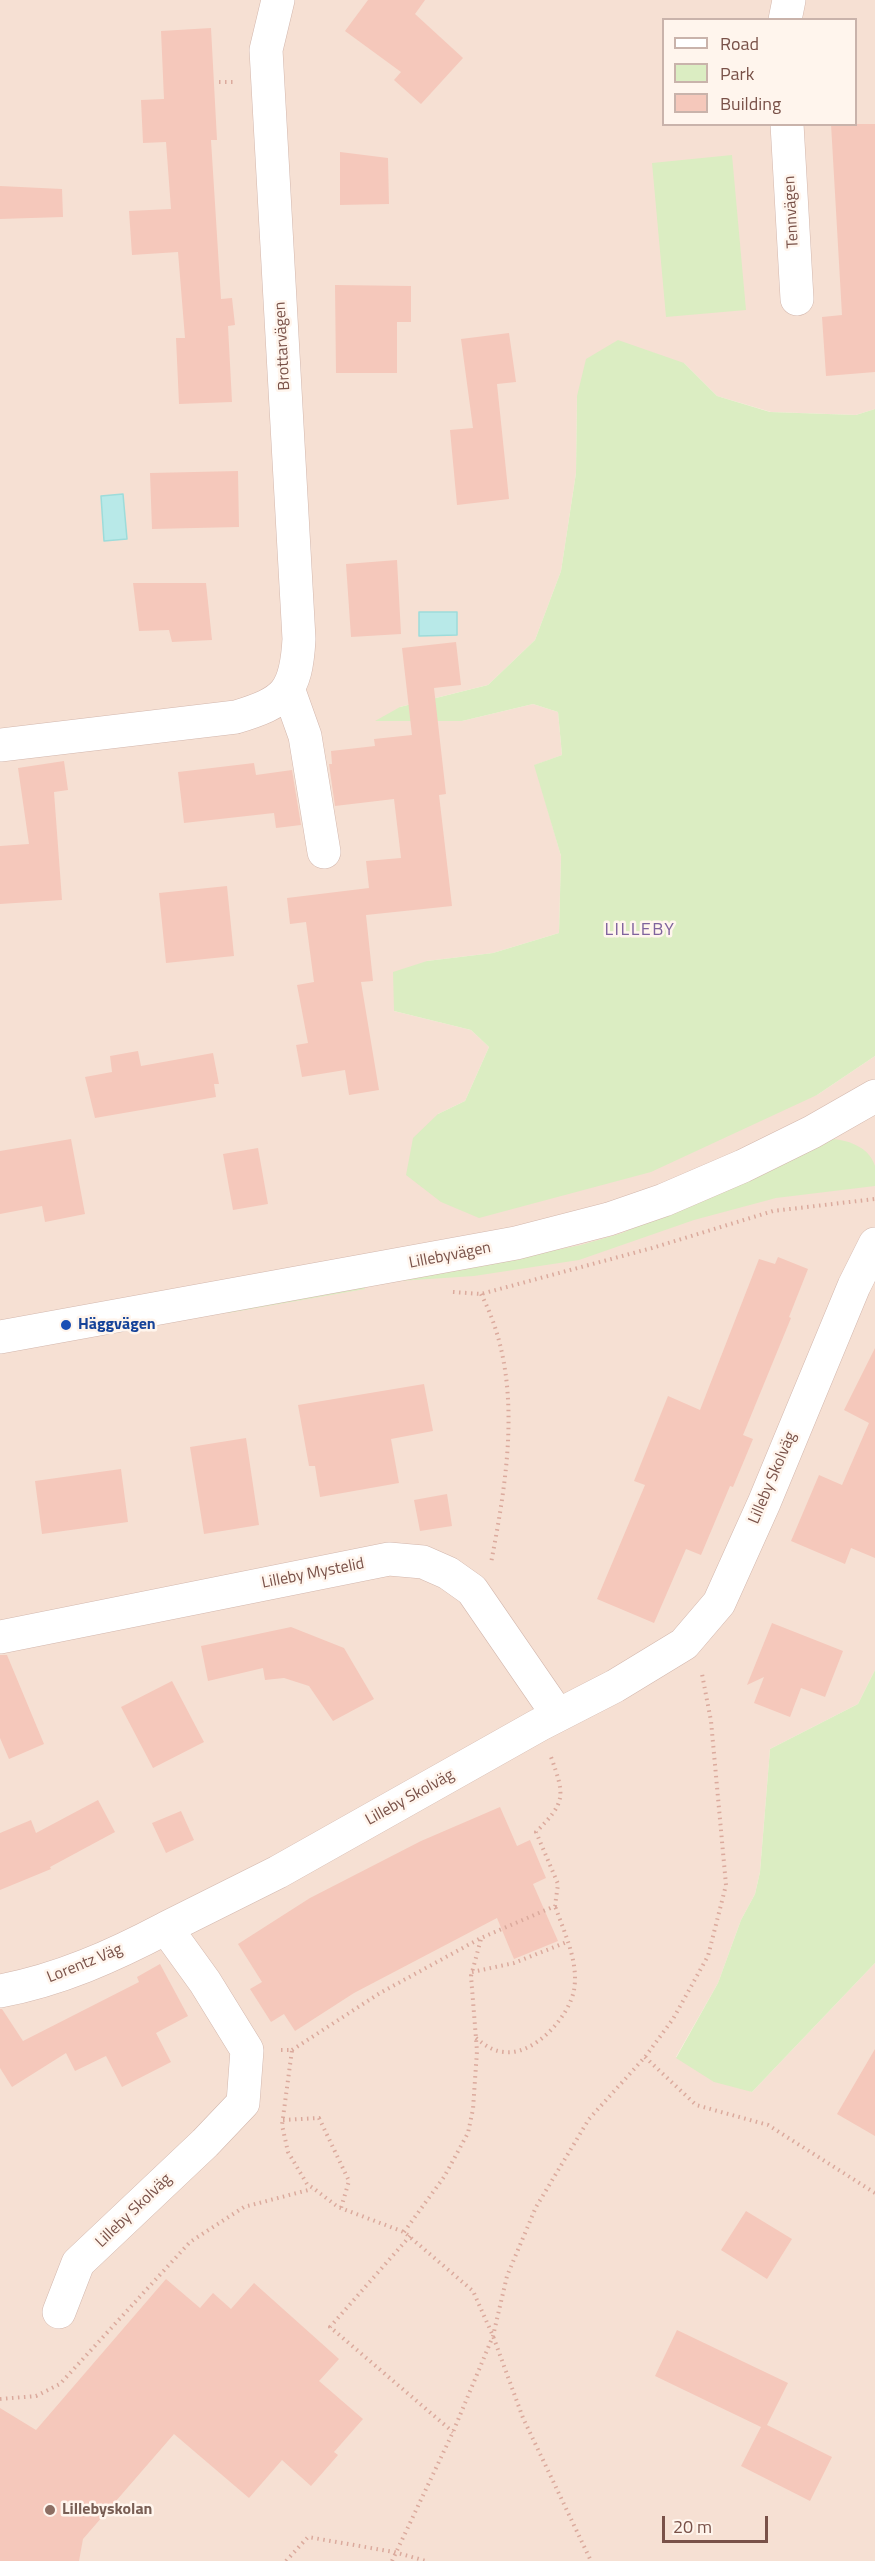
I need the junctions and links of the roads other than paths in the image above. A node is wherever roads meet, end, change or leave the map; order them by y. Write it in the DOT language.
graph roads {
  1 [pos="278,0"];
  2 [pos="789,0"];
  3 [pos="785,18"];
  4 [pos="787,126"];
  5 [pos="796,299"];
  6 [pos="289,691"];
  7 [pos="0,745"];
  8 [pos="324,852"];
  9 [pos="870,1109"];
  10 [pos="875,1244"];
  11 [pos="0,1337"];
  12 [pos="0,1637"];
  13 [pos="549,1720"];
  14 [pos="166,1928"];
  15 [pos="0,1991"];
  16 [pos="59,2312"];
  1 -- 6 [label="street, Brottarvägen"];
  2 -- 3 [label="street"];
  4 -- 5 [label="street, Tennvägen"];
  6 -- 7 [label="street"];
  6 -- 8 [label="street"];
  9 -- 11 [label="street, Lillebyvägen"];
  10 -- 13 [label="street, Lilleby Skolväg"];
  12 -- 13 [label="street, Lilleby Mystelid"];
  13 -- 14 [label="street, Lilleby Skolväg"];
  14 -- 15 [label="street, Lorentz Väg"];
  14 -- 16 [label="street, Lilleby Skolväg"];
}
